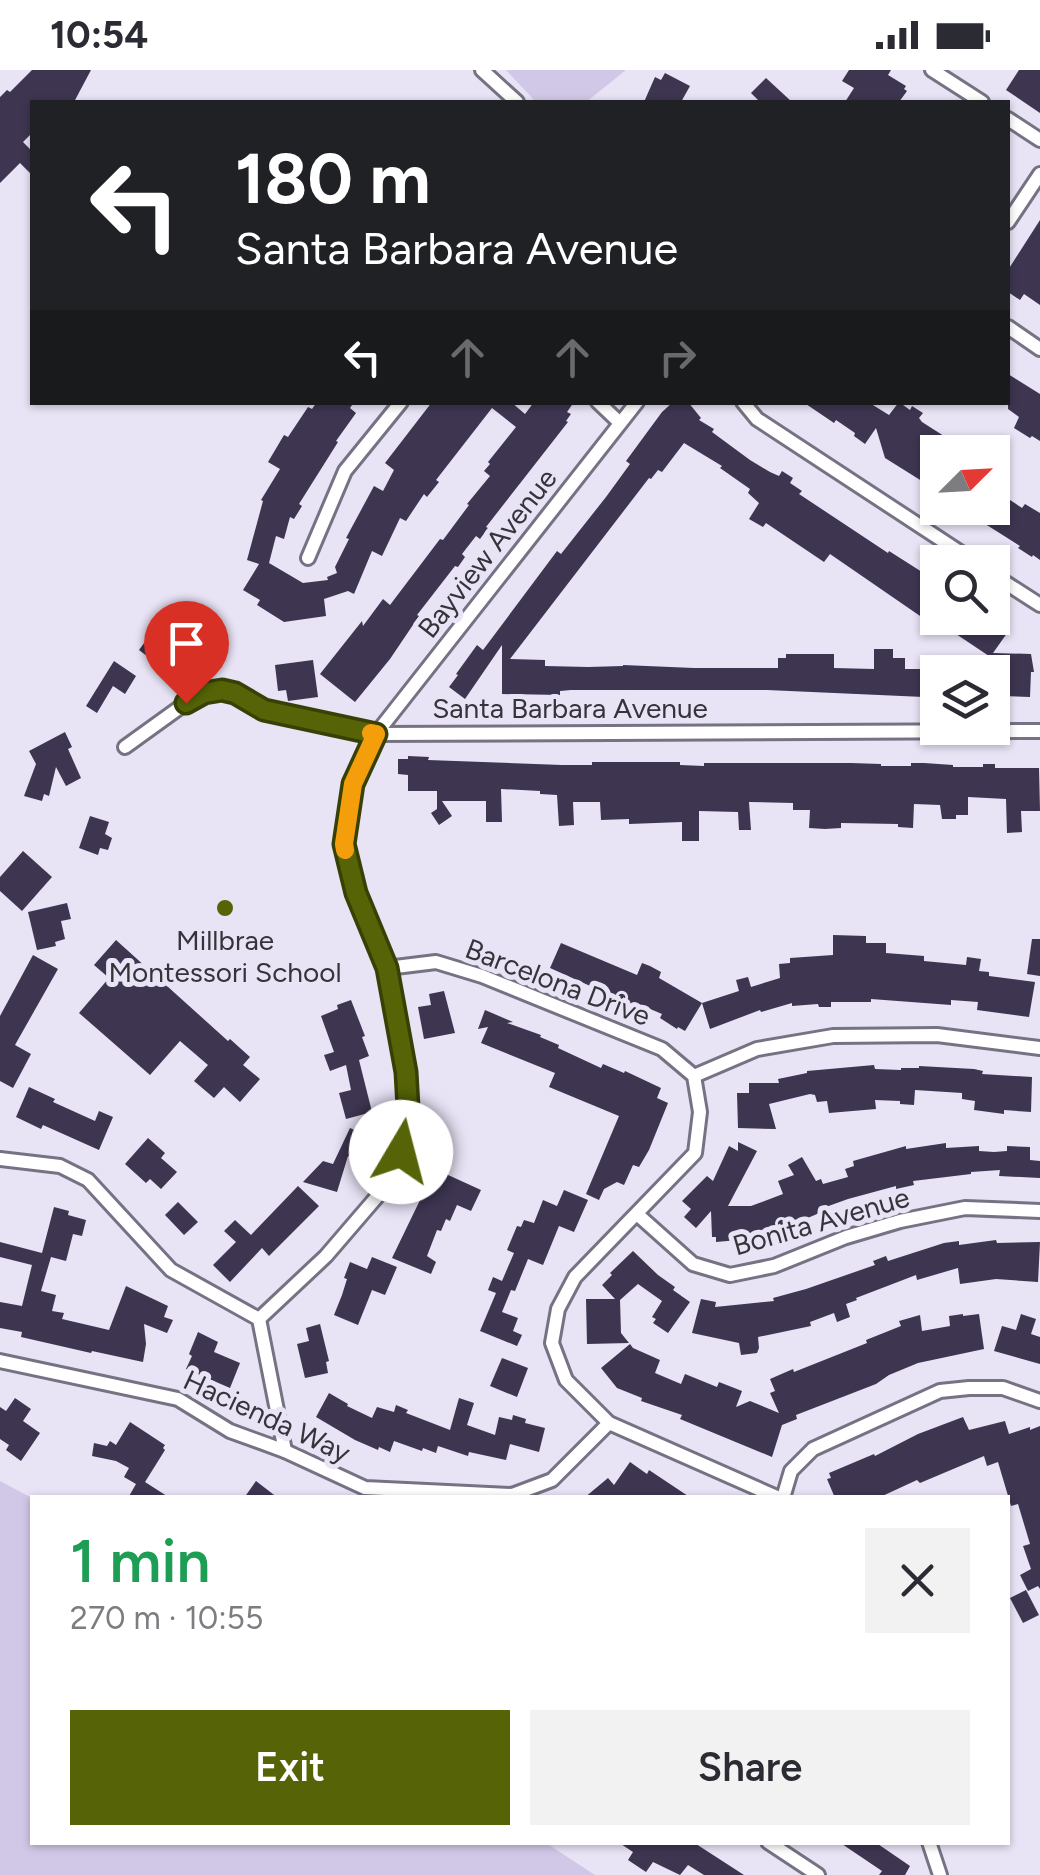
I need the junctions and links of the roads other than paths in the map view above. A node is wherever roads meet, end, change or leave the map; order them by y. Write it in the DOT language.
graph roads {
  1 [pos="482,70"];
  2 [pos="932,70"];
  3 [pos="515,100"];
  4 [pos="979,100"];
  5 [pos="1010,120"];
  6 [pos="1040,140"];
  7 [pos="1040,174"];
  8 [pos="1010,219"];
  9 [pos="1010,328"];
  10 [pos="1040,349"];
  11 [pos="399,405"];
  12 [pos="601,405"];
  13 [pos="635,405"];
  14 [pos="745,405"];
  15 [pos="620,423"];
  16 [pos="949,545"];
  17 [pos="308,558"];
  18 [pos="1010,586"];
  19 [pos="1040,606"];
  20 [pos="1040,731"];
  21 [pos="376,734"];
  22 [pos="125,747"];
  23 [pos="387,968"];
  24 [pos="1040,1048"];
  25 [pos="694,1076"];
  26 [pos="0,1159"];
  27 [pos="1040,1212"];
  28 [pos="637,1214"];
  29 [pos="260,1319"];
  30 [pos="0,1361"];
  31 [pos="1040,1401"];
  32 [pos="609,1423"];
  33 [pos="285,1451"];
  34 [pos="367,1493"];
  35 [pos="774,1495"];
  36 [pos="782,1495"];
  37 [pos="773,1845"];
  38 [pos="930,1845"];
  39 [pos="818,1875"];
  40 [pos="940,1875"];
  1 -- 3 [label="street"];
  2 -- 4 [label="street"];
  5 -- 6 [label="street"];
  7 -- 8 [label="street"];
  9 -- 10 [label="street"];
  11 -- 17 [label="street"];
  12 -- 15 [label="street"];
  13 -- 15 [label="street, Bayview Avenue"];
  14 -- 16 [label="street"];
  15 -- 21 [label="street, Bayview Avenue"];
  18 -- 19 [label="street"];
  20 -- 21 [label="street, Santa Barbara Avenue"];
  21 -- 22 [label="street, Santa Barbara Avenue"];
  21 -- 23 [label="street, Bayview Avenue"];
  23 -- 25 [label="street, Barcelona Drive"];
  23 -- 29 [label="street, Bayview Avenue"];
  24 -- 25 [label="street"];
  25 -- 28 [label="street"];
  26 -- 29 [label="street"];
  27 -- 28 [label="street, Bonita Avenue"];
  28 -- 32 [label="street"];
  29 -- 33 [label="street"];
  30 -- 33 [label="street, Hacienda Way"];
  31 -- 36 [label="street"];
  32 -- 34 [label="street, Hacienda Way"];
  32 -- 35 [label="street"];
  33 -- 34 [label="street, Hacienda Way"];
  37 -- 39 [label="street"];
  38 -- 40 [label="street"];
}
